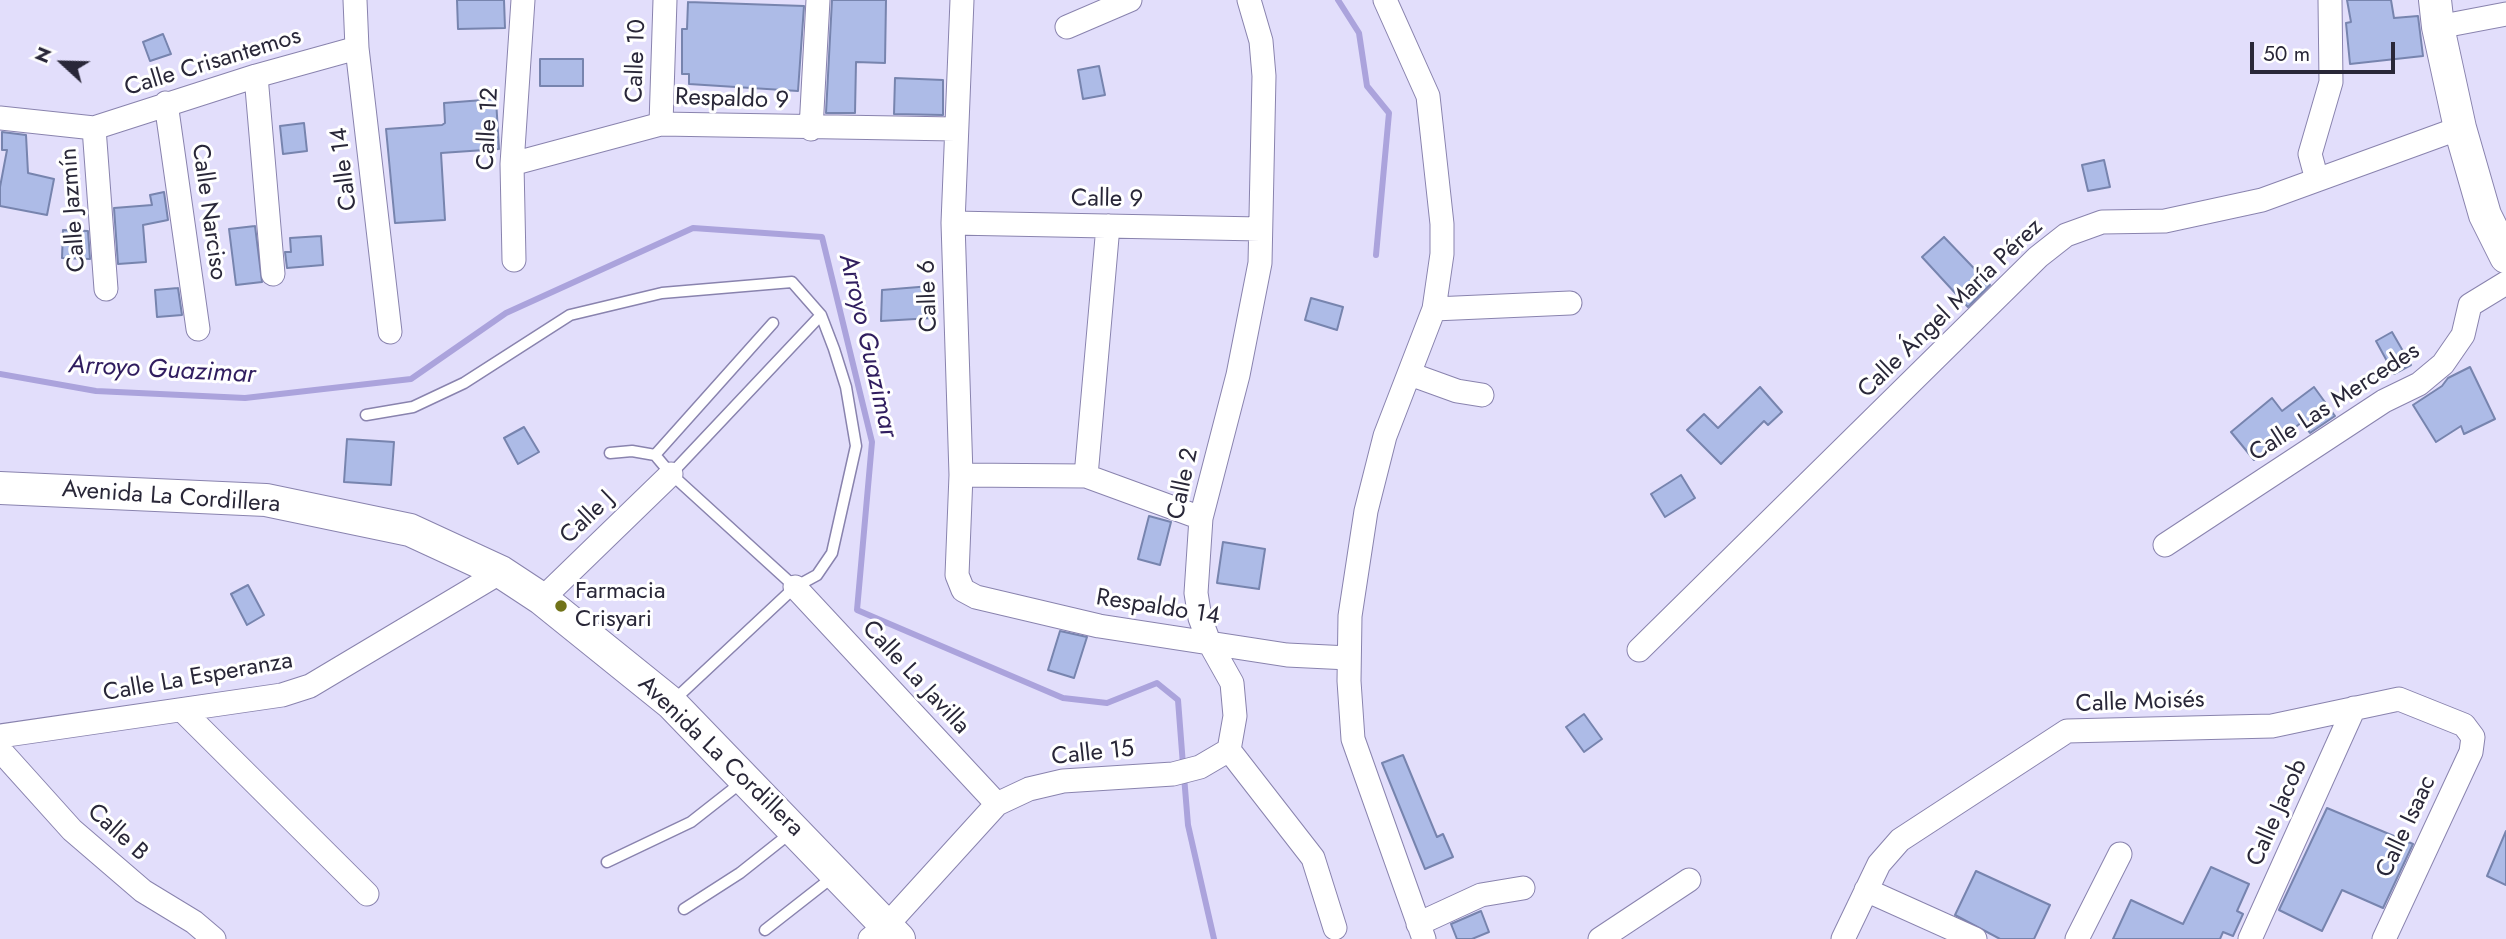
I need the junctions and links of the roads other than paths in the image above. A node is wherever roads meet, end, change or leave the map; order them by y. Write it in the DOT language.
graph roads {
  1 [pos="355,0"];
  2 [pos="523,0"];
  3 [pos="666,0"];
  4 [pos="818,0"];
  5 [pos="962,0"];
  6 [pos="1130,0"];
  7 [pos="1249,0"];
  8 [pos="1385,0"];
  9 [pos="2330,0"];
  10 [pos="2437,14"];
  11 [pos="2506,14"];
  12 [pos="1067,27"];
  13 [pos="357,48"];
  14 [pos="256,76"];
  15 [pos="166,103"];
  16 [pos="0,118"];
  17 [pos="661,124"];
  18 [pos="94,128"];
  19 [pos="2460,128"];
  20 [pos="811,129"];
  21 [pos="955,129"];
  22 [pos="512,164"];
  23 [pos="2317,180"];
  24 [pos="953,223"];
  25 [pos="1108,226"];
  26 [pos="1260,229"];
  27 [pos="2506,257"];
  28 [pos="514,260"];
  29 [pos="273,274"];
  30 [pos="2506,283"];
  31 [pos="106,289"];
  32 [pos="1570,303"];
  33 [pos="1434,309"];
  34 [pos="821,316"];
  35 [pos="773,323"];
  36 [pos="198,329"];
  37 [pos="390,332"];
  38 [pos="1410,374"];
  39 [pos="1482,395"];
  40 [pos="366,415"];
  41 [pos="610,453"];
  42 [pos="654,455"];
  43 [pos="671,474"];
  44 [pos="961,475"];
  45 [pos="1086,477"];
  46 [pos="0,488"];
  47 [pos="1201,518"];
  48 [pos="2165,545"];
  49 [pos="501,572"];
  50 [pos="795,587"];
  51 [pos="963,590"];
  52 [pos="542,600"];
  53 [pos="1209,642"];
  54 [pos="1639,650"];
  55 [pos="1349,658"];
  56 [pos="671,703"];
  57 [pos="2354,708"];
  58 [pos="182,710"];
  59 [pos="0,736"];
  60 [pos="2473,737"];
  61 [pos="0,750"];
  62 [pos="1229,750"];
  63 [pos="745,779"];
  64 [pos="997,804"];
  65 [pos="794,830"];
  66 [pos="2120,854"];
  67 [pos="607,862"];
  68 [pos="837,874"];
  69 [pos="1689,880"];
  70 [pos="1522,888"];
  71 [pos="1866,890"];
  72 [pos="367,894"];
  73 [pos="684,909"];
  74 [pos="765,930"];
  75 [pos="191,931"];
  76 [pos="1421,932"];
  77 [pos="1329,933"];
  78 [pos="885,934"];
  79 [pos="214,939"];
  80 [pos="1601,939"];
  81 [pos="1843,939"];
  82 [pos="1975,939"];
  83 [pos="2077,939"];
  84 [pos="2250,939"];
  85 [pos="2384,939"];
  1 -- 13 [label="street, Calle 14"];
  2 -- 22 [label="street, Calle 12"];
  3 -- 17 [label="street, Calle 10"];
  4 -- 20 [label="street"];
  5 -- 21 [label="street, Calle 6"];
  6 -- 12 [label="street"];
  7 -- 26 [label="street, Calle 2"];
  8 -- 33 [label="street"];
  9 -- 23 [label="street"];
  10 -- 11 [label="street"];
  10 -- 19 [label="main road"];
  13 -- 14 [label="street, Calle Crisantemos"];
  13 -- 37 [label="street, Calle 14"];
  14 -- 15 [label="street, Calle Crisantemos"];
  14 -- 29 [label="street"];
  15 -- 18 [label="street, Calle Crisantemos"];
  15 -- 36 [label="street, Calle Narciso"];
  16 -- 18 [label="street, Calle Crisantemos"];
  17 -- 20 [label="street, Respaldo 9"];
  17 -- 22 [label="street, Respaldo 9"];
  18 -- 31 [label="street, Calle Jazmín"];
  19 -- 23 [label="street, Calle Ángel María Pérez"];
  19 -- 27 [label="main road"];
  20 -- 21 [label="street, Respaldo 9"];
  21 -- 24 [label="street, Calle 6"];
  22 -- 28 [label="street, Calle 12"];
  23 -- 54 [label="street, Calle Ángel María Pérez"];
  24 -- 25 [label="street, Calle 9"];
  24 -- 44 [label="street, Calle 6"];
  25 -- 26 [label="street, Calle 9"];
  25 -- 45 [label="street"];
  26 -- 47 [label="street, Calle 2"];
  30 -- 48 [label="street, Calle Las Mercedes"];
  32 -- 33 [label="street"];
  33 -- 38 [label="street"];
  34 -- 40 [label="lane"];
  34 -- 43 [label="lane"];
  34 -- 50 [label="lane"];
  35 -- 42 [label="lane"];
  38 -- 39 [label="street"];
  38 -- 55 [label="street"];
  41 -- 42 [label="lane"];
  42 -- 43 [label="lane"];
  43 -- 50 [label="lane"];
  43 -- 52 [label="street, Calle J"];
  44 -- 45 [label="street"];
  44 -- 51 [label="street, Calle 6"];
  45 -- 47 [label="street"];
  46 -- 49 [label="main road, Avenida La Cordillera"];
  47 -- 53 [label="street, Calle 2"];
  49 -- 52 [label="main road, Avenida La Cordillera"];
  49 -- 58 [label="street, Calle La Esperanza"];
  50 -- 56 [label="lane"];
  50 -- 64 [label="street, Calle La Javilla"];
  51 -- 53 [label="street, Respaldo 14"];
  52 -- 56 [label="main road, Avenida La Cordillera"];
  53 -- 55 [label="street, Respaldo 14"];
  53 -- 62 [label="street, Calle 2"];
  55 -- 76 [label="street"];
  56 -- 63 [label="main road, Avenida La Cordillera"];
  57 -- 60 [label="street, Calle Moisés"];
  57 -- 71 [label="street, Calle Moisés"];
  57 -- 84 [label="street, Calle Jacob"];
  58 -- 59 [label="street, Calle La Esperanza"];
  58 -- 72 [label="street"];
  60 -- 85 [label="street, Calle Isaac"];
  61 -- 75 [label="street, Calle B"];
  62 -- 64 [label="street, Calle 15"];
  62 -- 77 [label="street"];
  63 -- 65 [label="main road, Avenida La Cordillera"];
  63 -- 67 [label="lane"];
  64 -- 78 [label="street, Calle 15"];
  65 -- 68 [label="main road, Avenida La Cordillera"];
  65 -- 73 [label="lane"];
  66 -- 83 [label="street"];
  68 -- 74 [label="lane"];
  68 -- 78 [label="main road, Avenida La Cordillera"];
  69 -- 80 [label="street"];
  70 -- 76 [label="street"];
  71 -- 81 [label="street, Calle Moisés"];
  71 -- 82 [label="street"];
  75 -- 79 [label="street, Calle B"];
}
